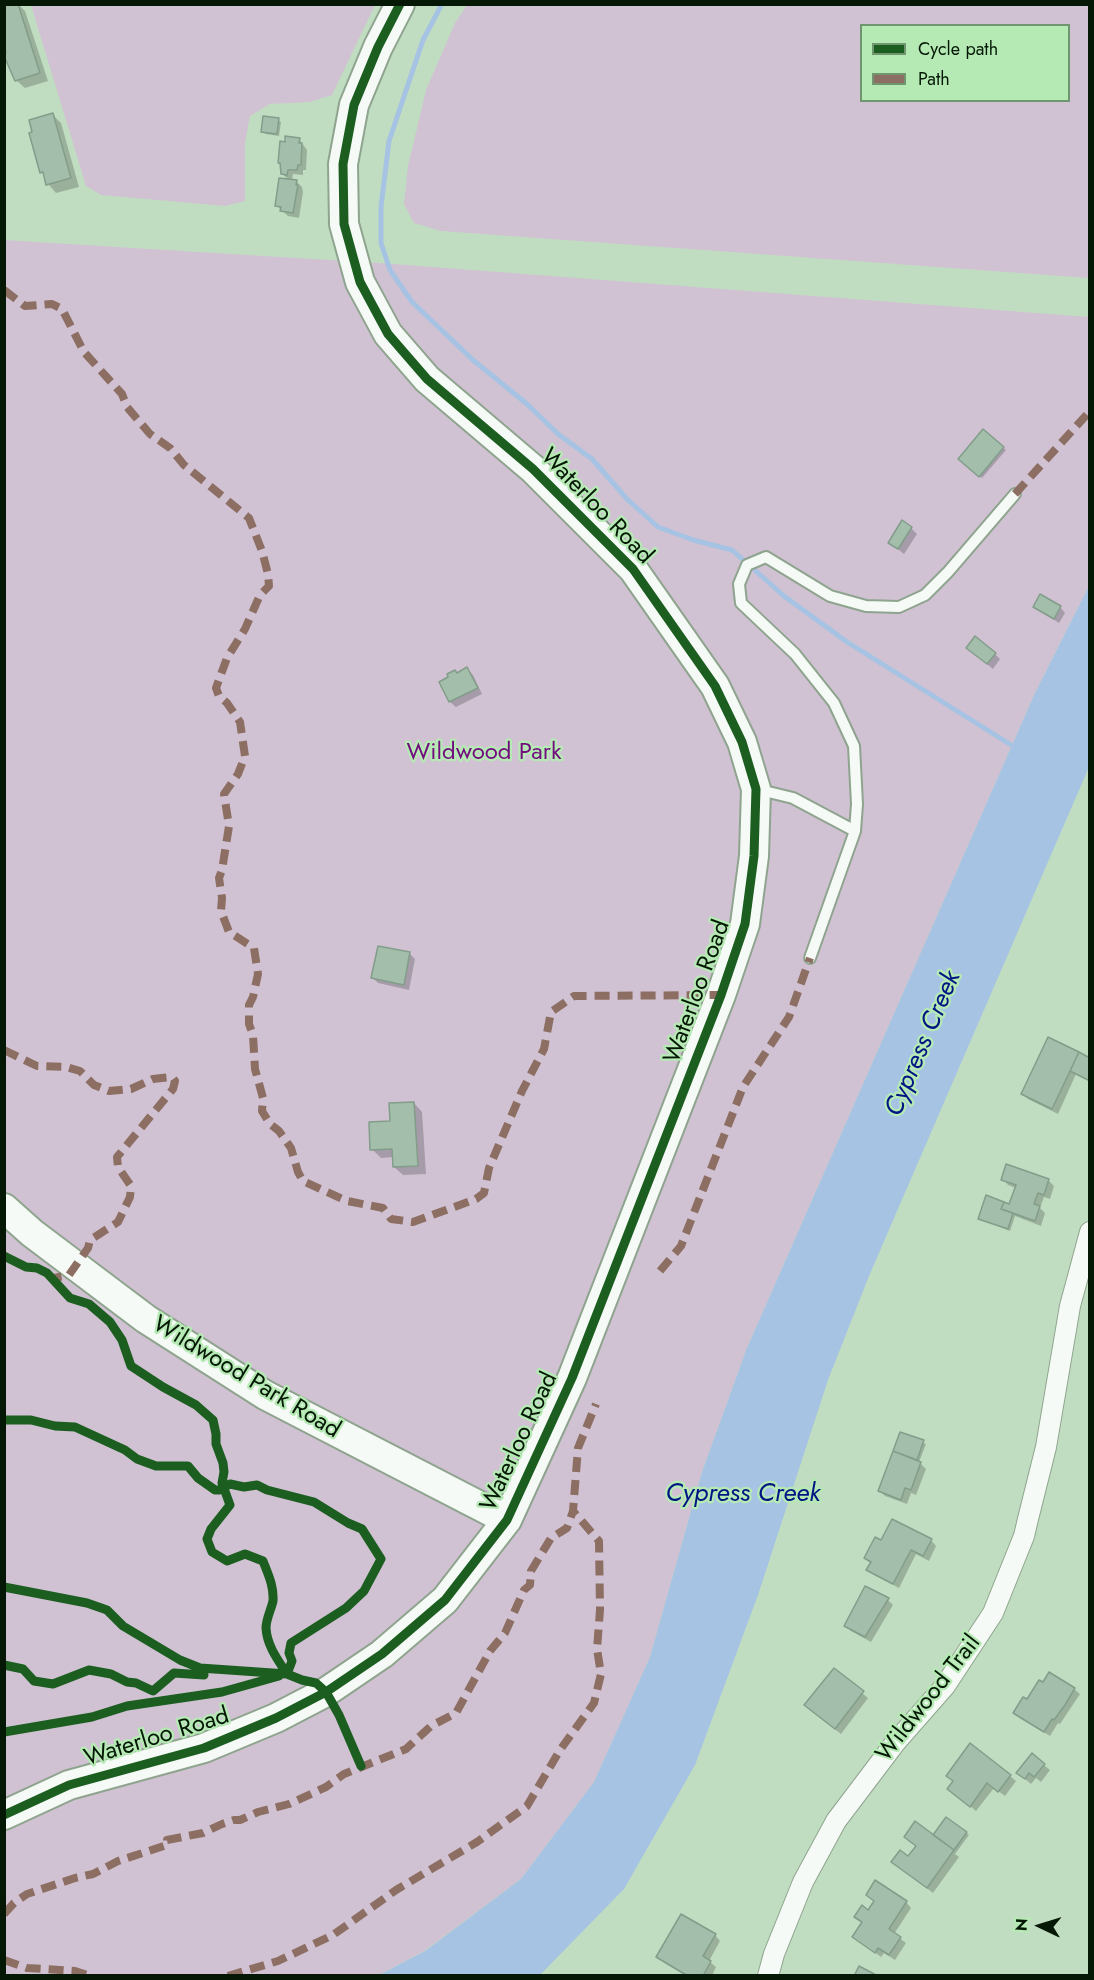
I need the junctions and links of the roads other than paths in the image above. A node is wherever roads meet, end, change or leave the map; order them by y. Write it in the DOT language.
graph roads {
  1 [pos="400,4"];
  2 [pos="1015,494"];
  3 [pos="756,789"];
  4 [pos="855,831"];
  5 [pos="810,958"];
  6 [pos="4,1208"];
  7 [pos="1089,1232"];
  8 [pos="507,1520"];
  9 [pos="4,1815"];
  10 [pos="768,1976"];
  1 -- 3 [label="street, Waterloo Road"];
  2 -- 4 [label="lane"];
  3 -- 4 [label="lane"];
  3 -- 8 [label="street, Waterloo Road"];
  4 -- 5 [label="lane"];
  6 -- 8 [label="street, Wildwood Park Road"];
  7 -- 10 [label="street, Wildwood Trail"];
  8 -- 9 [label="street, Waterloo Road"];
}
